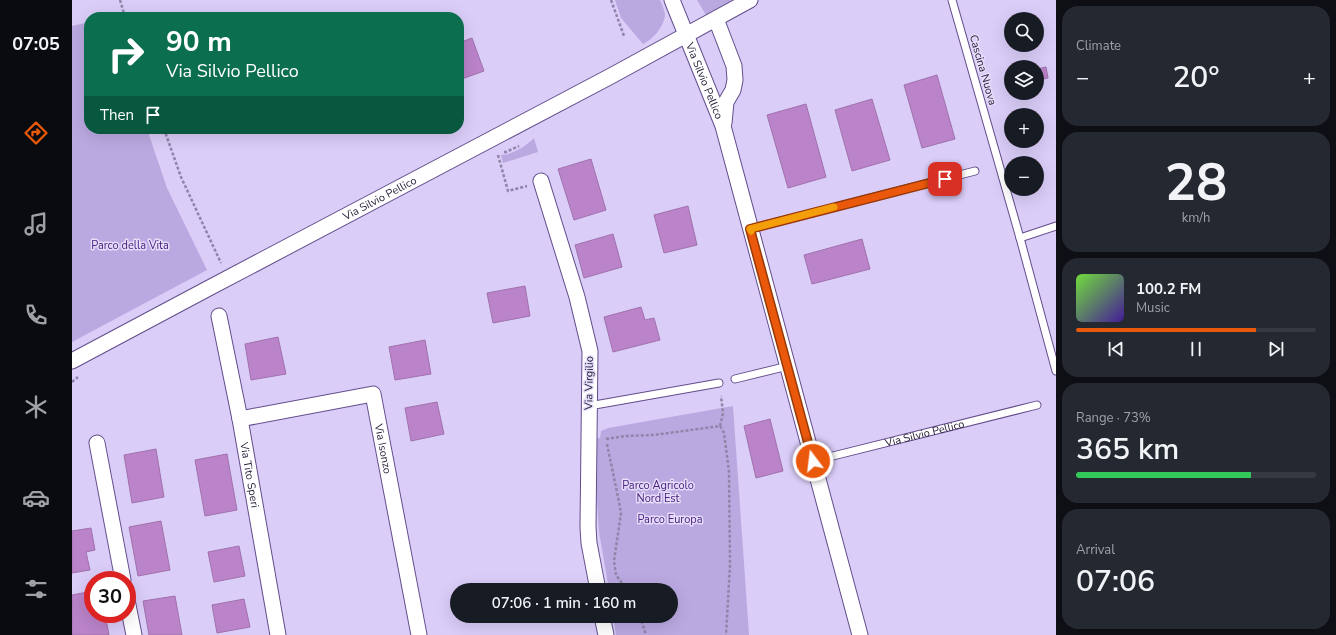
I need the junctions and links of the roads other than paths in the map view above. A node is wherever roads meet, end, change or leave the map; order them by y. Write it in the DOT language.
graph roads {
  1 [pos="672,0"];
  2 [pos="750,0"];
  3 [pos="952,0"];
  4 [pos="716,19"];
  5 [pos="686,35"];
  6 [pos="723,126"];
  7 [pos="975,172"];
  8 [pos="541,181"];
  9 [pos="1056,226"];
  10 [pos="750,229"];
  11 [pos="1020,238"];
  12 [pos="219,316"];
  13 [pos="72,361"];
  14 [pos="788,366"];
  15 [pos="1056,371"];
  16 [pos="735,379"];
  17 [pos="719,383"];
  18 [pos="1037,405"];
  19 [pos="589,406"];
  20 [pos="240,419"];
  21 [pos="97,443"];
  22 [pos="813,461"];
  23 [pos="121,571"];
  24 [pos="597,583"];
  25 [pos="132,623"];
  26 [pos="603,623"];
  27 [pos="134,635"];
  28 [pos="278,635"];
  29 [pos="419,635"];
  30 [pos="606,635"];
  31 [pos="860,635"];
  1 -- 5 [label="street, Via Silvio Pellico"];
  2 -- 4 [label="street, Via Silvio Pellico"];
  3 -- 11 [label="lane, Cascina Nuova"];
  4 -- 5 [label="street, Via Silvio Pellico"];
  4 -- 6 [label="street, Via Silvio Pellico"];
  5 -- 6 [label="street, Via Silvio Pellico"];
  5 -- 13 [label="street, Via Silvio Pellico"];
  6 -- 10 [label="street, Via Silvio Pellico"];
  7 -- 10 [label="lane"];
  8 -- 19 [label="street, Via Virgilio"];
  9 -- 11 [label="lane"];
  10 -- 14 [label="street, Via Silvio Pellico"];
  11 -- 15 [label="lane, Cascina Nuova"];
  12 -- 20 [label="street, Via Tito Speri"];
  14 -- 16 [label="lane"];
  14 -- 22 [label="street, Via Silvio Pellico"];
  17 -- 19 [label="lane"];
  18 -- 22 [label="lane, Via Silvio Pellico"];
  19 -- 24 [label="street, Via Virgilio"];
  20 -- 28 [label="street, Via Tito Speri"];
  20 -- 29 [label="street, Via Isonzo"];
  21 -- 23 [label="street"];
  22 -- 31 [label="street, Via Silvio Pellico"];
  25 -- 27 [label="street"];
  26 -- 30 [label="street"];
}
